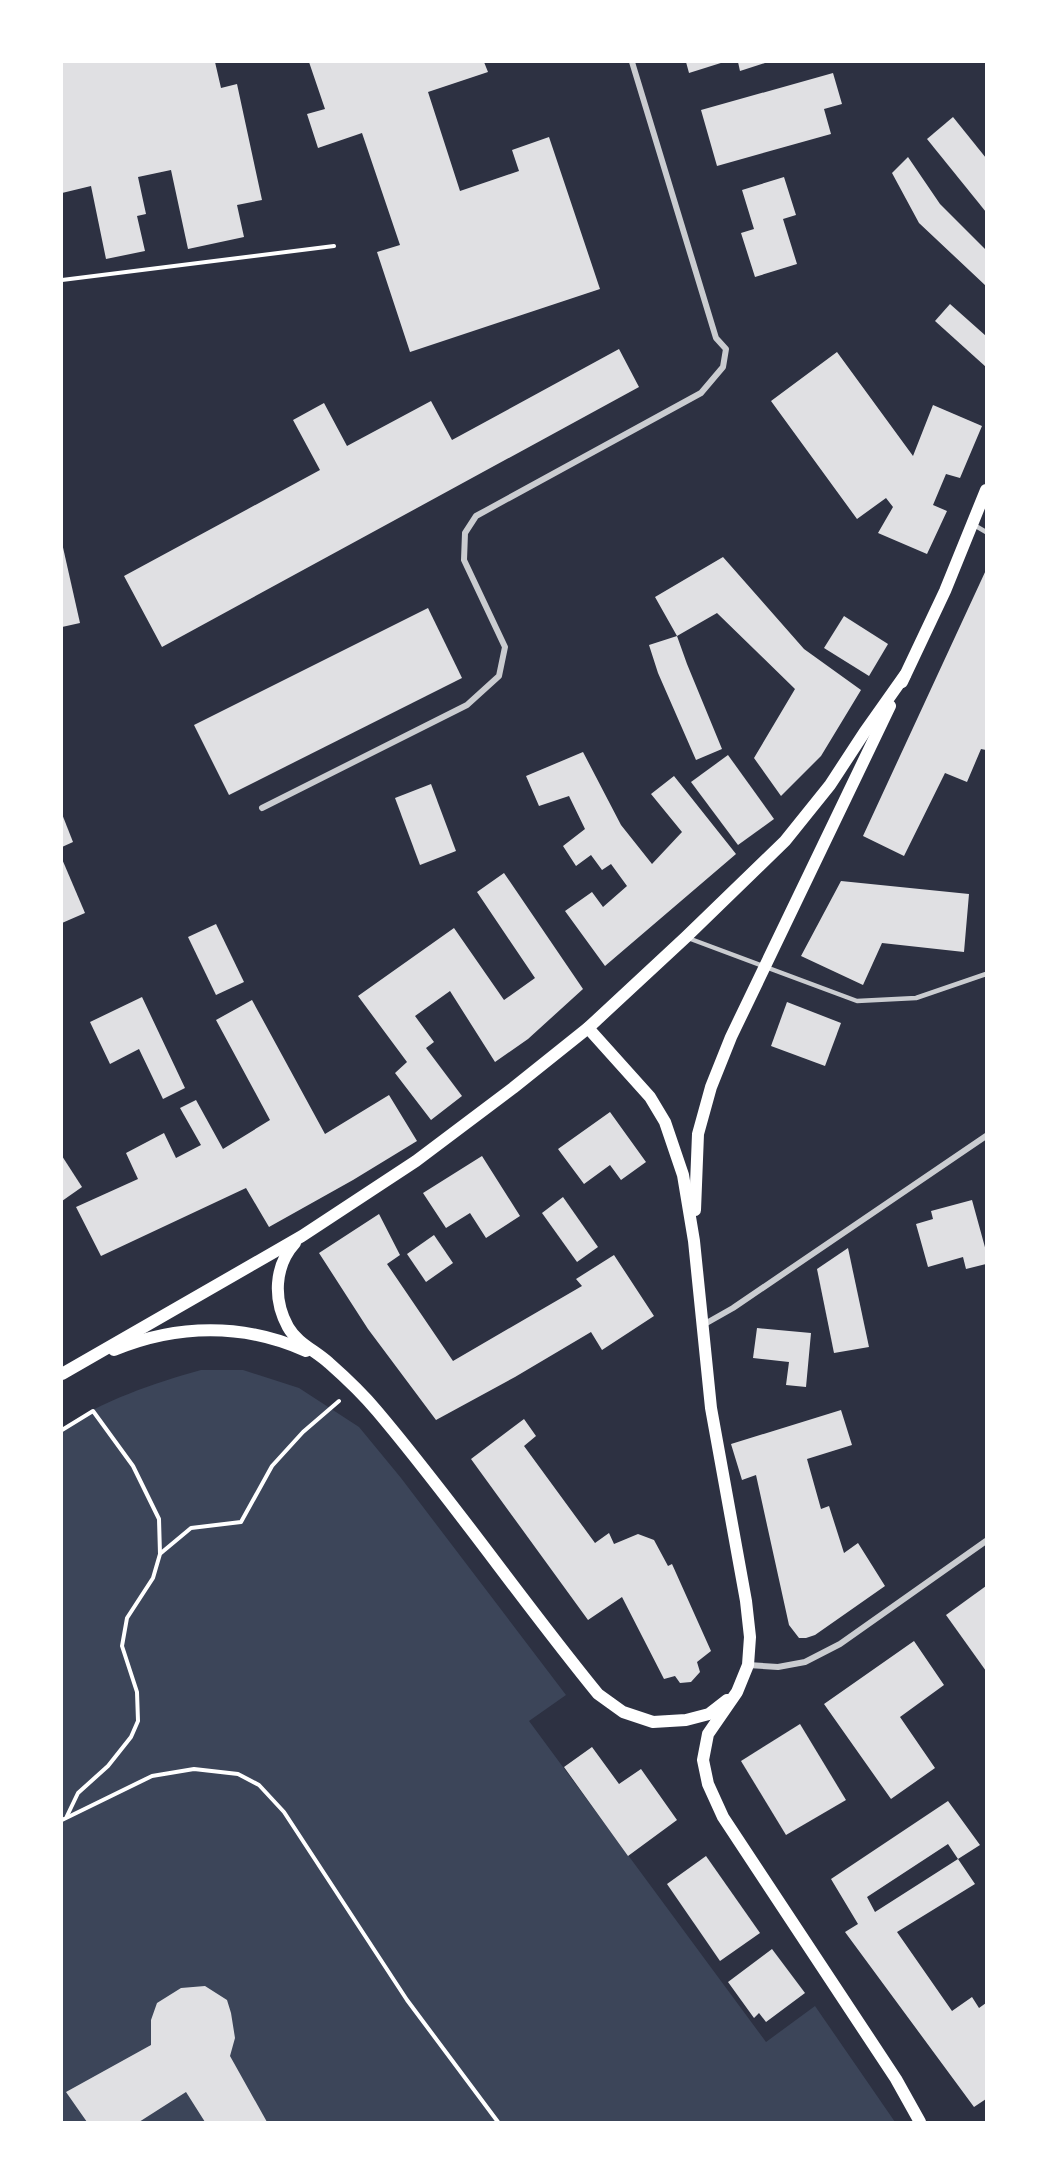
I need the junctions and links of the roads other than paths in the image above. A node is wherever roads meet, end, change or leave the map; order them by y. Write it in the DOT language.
graph roads {
  1 [pos="632,62"];
  2 [pos="987,490"];
  3 [pos="972,524"];
  4 [pos="987,532"];
  5 [pos="905,675"];
  6 [pos="262,808"];
  7 [pos="686,937"];
  8 [pos="764,968"];
  9 [pos="987,974"];
  10 [pos="588,1028"];
  11 [pos="987,1136"];
  12 [pos="302,1236"];
  13 [pos="694,1241"];
  14 [pos="703,1325"];
  15 [pos="327,1361"];
  16 [pos="79,1364"];
  17 [pos="62,1374"];
  18 [pos="987,1540"];
  19 [pos="748,1665"];
  20 [pos="737,1692"];
  21 [pos="920,2122"];
  1 -- 6 [label="street"];
  2 -- 3 [label="main road"];
  3 -- 4 [label="lane"];
  3 -- 5 [label="main road"];
  5 -- 7 [label="main road"];
  5 -- 8 [label="main road"];
  7 -- 8 [label="lane"];
  7 -- 10 [label="main road"];
  8 -- 9 [label="lane"];
  8 -- 13 [label="main road"];
  10 -- 12 [label="main road"];
  10 -- 13 [label="main road"];
  11 -- 14 [label="street"];
  12 -- 15 [label="main road"];
  12 -- 16 [label="main road"];
  13 -- 14 [label="main road"];
  14 -- 19 [label="main road"];
  15 -- 16 [label="main road"];
  15 -- 20 [label="main road"];
  16 -- 17 [label="main road"];
  18 -- 19 [label="street"];
  19 -- 20 [label="main road"];
  20 -- 21 [label="main road"];
}
